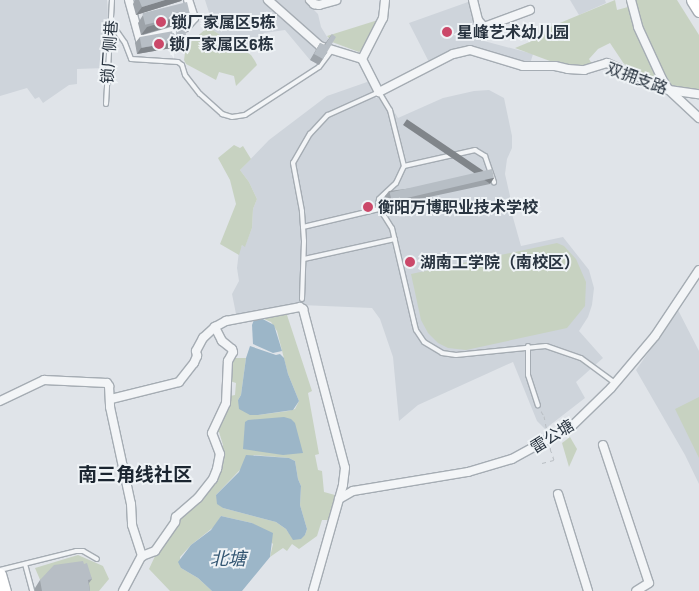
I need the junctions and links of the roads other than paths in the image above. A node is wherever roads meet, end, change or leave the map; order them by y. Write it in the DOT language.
graph roads {
  1 [pos="112,0"];
  2 [pos="129,0"];
  3 [pos="268,0"];
  4 [pos="310,0"];
  5 [pos="336,0"];
  6 [pos="385,0"];
  7 [pos="473,0"];
  8 [pos="631,0"];
  9 [pos="692,0"];
  10 [pos="189,1"];
  11 [pos="180,6"];
  12 [pos="530,10"];
  13 [pos="699,11"];
  14 [pos="143,17"];
  15 [pos="134,20"];
  16 [pos="111,24"];
  17 [pos="332,50"];
  18 [pos="362,60"];
  19 [pos="669,90"];
  20 [pos="379,92"];
  21 [pos="699,94"];
  22 [pos="106,104"];
  23 [pos="699,118"];
  24 [pos="404,166"];
  25 [pos="494,182"];
  26 [pos="380,209"];
  27 [pos="303,227"];
  28 [pos="395,239"];
  29 [pos="304,259"];
  30 [pos="699,270"];
  31 [pos="302,299"];
  32 [pos="215,327"];
  33 [pos="528,346"];
  34 [pos="615,383"];
  35 [pos="111,399"];
  36 [pos="0,401"];
  37 [pos="538,406"];
  38 [pos="602,445"];
  39 [pos="344,477"];
  40 [pos="353,491"];
  41 [pos="558,494"];
  42 [pos="339,499"];
  43 [pos="142,556"];
  44 [pos="97,559"];
  45 [pos="25,564"];
  46 [pos="0,572"];
  47 [pos="5,591"];
  48 [pos="32,591"];
  49 [pos="123,591"];
  50 [pos="313,591"];
  51 [pos="588,591"];
  52 [pos="636,591"];
  1 -- 16 [label="lane, 锁厂侧巷"];
  2 -- 15 [label="street"];
  3 -- 17 [label="street"];
  4 -- 5 [label="street"];
  6 -- 18 [label="street"];
  7 -- 12 [label="street"];
  8 -- 19 [label="street"];
  9 -- 13 [label="main road"];
  10 -- 11 [label="street"];
  10 -- 15 [label="street"];
  14 -- 15 [label="street"];
  16 -- 17 [label="lane"];
  16 -- 22 [label="lane, 锁厂侧巷"];
  17 -- 18 [label="street"];
  18 -- 20 [label="street"];
  19 -- 20 [label="street, 双拥支路"];
  19 -- 21 [label="street, 双拥支路"];
  19 -- 23 [label="street"];
  20 -- 24 [label="lane"];
  20 -- 27 [label="lane"];
  24 -- 25 [label="lane"];
  24 -- 26 [label="lane"];
  26 -- 27 [label="lane"];
  26 -- 28 [label="lane"];
  27 -- 29 [label="lane"];
  28 -- 29 [label="lane"];
  28 -- 33 [label="lane"];
  29 -- 31 [label="lane"];
  30 -- 34 [label="street, 雷公塘"];
  32 -- 35 [label="street"];
  32 -- 39 [label="street"];
  32 -- 43 [label="street"];
  33 -- 34 [label="lane"];
  33 -- 37 [label="lane"];
  34 -- 40 [label="street, 雷公塘"];
  35 -- 36 [label="street"];
  35 -- 43 [label="street"];
  38 -- 52 [label="street"];
  39 -- 40 [label="street"];
  39 -- 42 [label="street"];
  40 -- 42 [label="street, 雷公塘"];
  41 -- 51 [label="street"];
  42 -- 50 [label="street"];
  43 -- 49 [label="street"];
  44 -- 45 [label="lane"];
  45 -- 46 [label="lane"];
  45 -- 48 [label="lane"];
  46 -- 47 [label="main road"];
}
